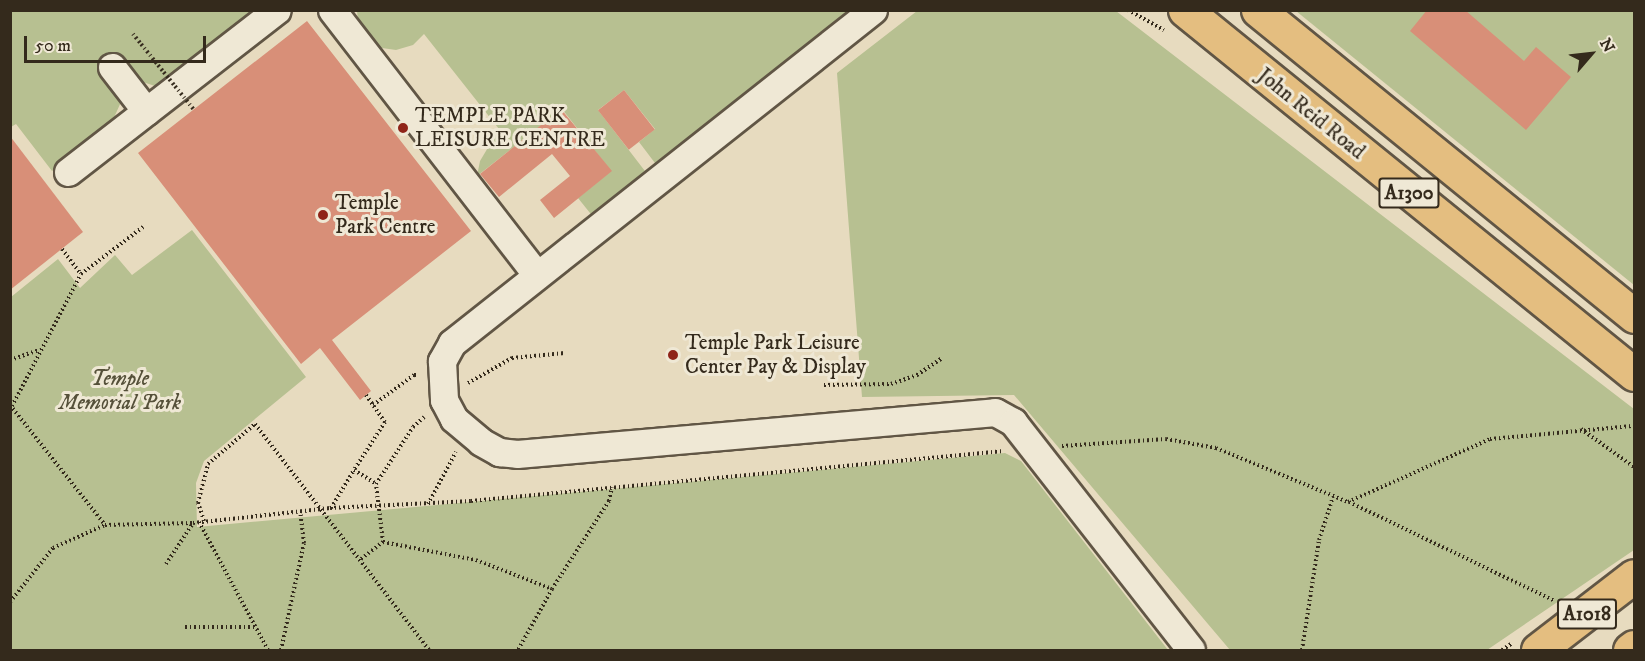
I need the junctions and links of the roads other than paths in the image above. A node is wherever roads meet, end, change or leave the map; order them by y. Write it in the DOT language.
graph roads {
  1 [pos="277,10"];
  2 [pos="332,10"];
  3 [pos="873,10"];
  4 [pos="1185,10"];
  5 [pos="1258,10"];
  6 [pos="112,67"];
  7 [pos="146,111"];
  8 [pos="68,172"];
  9 [pos="537,275"];
  10 [pos="1635,316"];
  11 [pos="1635,374"];
  12 [pos="1635,576"];
  13 [pos="1635,647"];
  14 [pos="1191,651"];
  15 [pos="1538,651"];
  16 [pos="1630,651"];
  1 -- 7 [label="lane"];
  2 -- 9 [label="lane"];
  3 -- 9 [label="lane"];
  4 -- 11 [label="highway, John Reid Road / A1300"];
  5 -- 10 [label="highway, A1300"];
  6 -- 7 [label="lane"];
  7 -- 8 [label="lane"];
  9 -- 14 [label="lane"];
  12 -- 15 [label="highway, A1018"];
  13 -- 16 [label="highway, A1018"];
}
